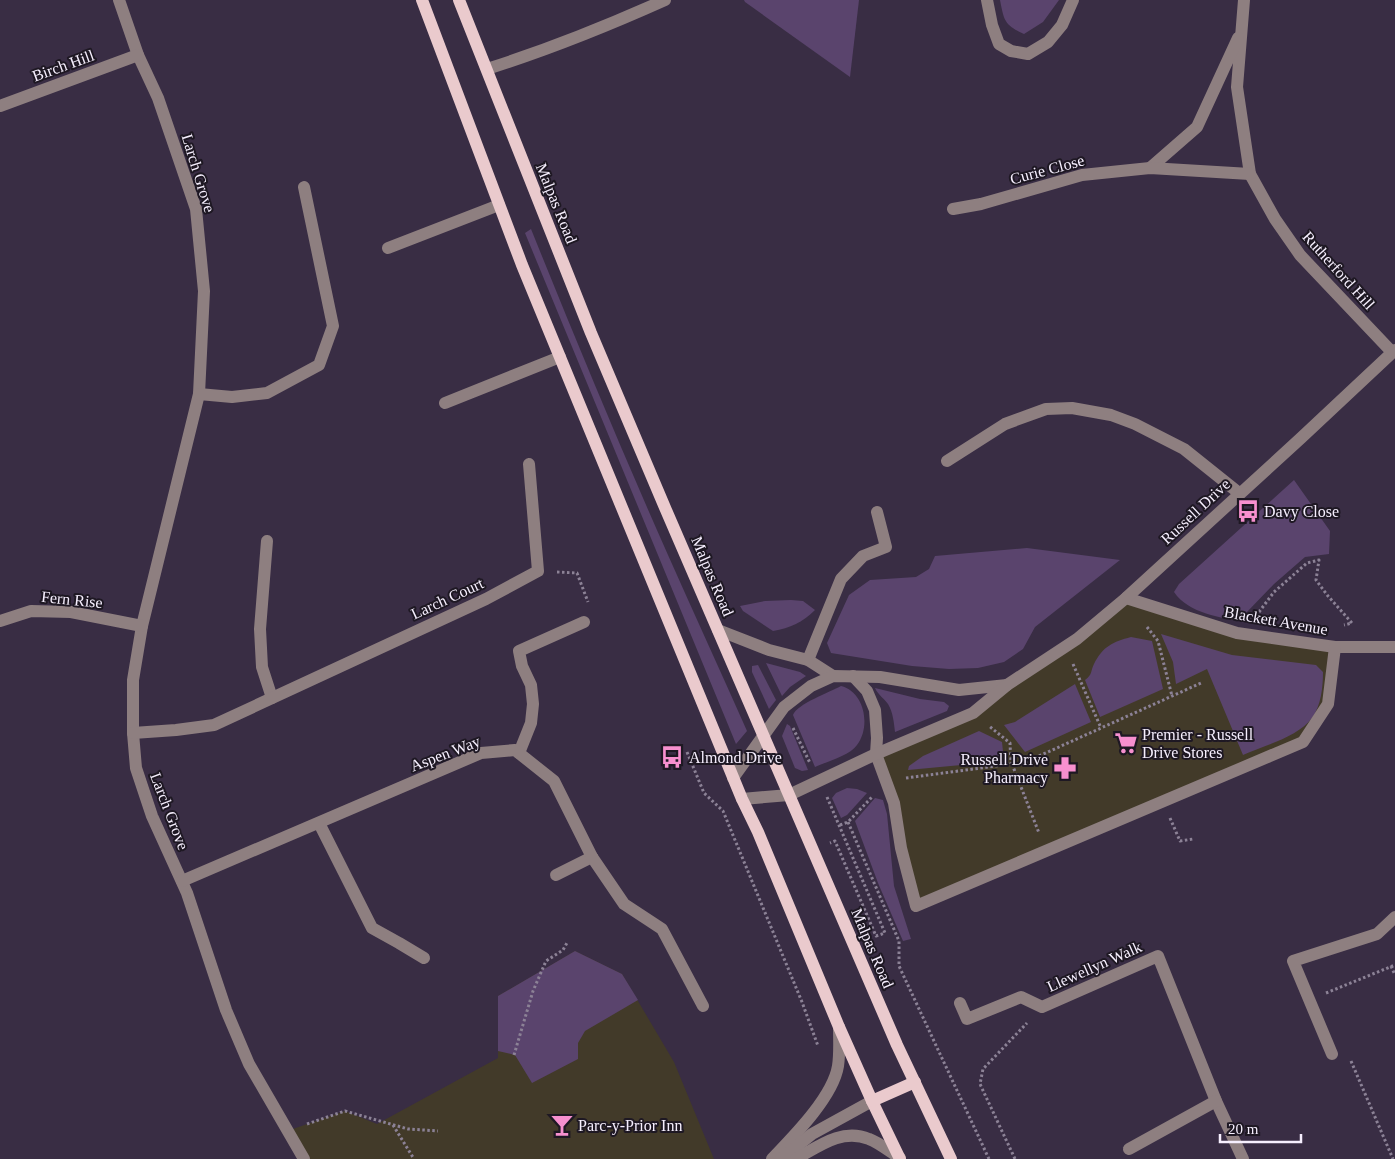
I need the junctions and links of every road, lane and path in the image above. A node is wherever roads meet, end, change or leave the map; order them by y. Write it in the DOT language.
graph roads {
  1 [pos="118,0"];
  2 [pos="422,0"];
  3 [pos="460,0"];
  4 [pos="665,0"];
  5 [pos="987,0"];
  6 [pos="1073,0"];
  7 [pos="1244,0"];
  8 [pos="1241,31"];
  9 [pos="138,55"];
  10 [pos="487,69"];
  11 [pos="0,106"];
  12 [pos="1150,168"];
  13 [pos="1250,174"];
  14 [pos="304,187"];
  15 [pos="500,205"];
  16 [pos="954,210"];
  17 [pos="388,248"];
  18 [pos="1394,351"];
  19 [pos="560,357"];
  20 [pos="199,394"];
  21 [pos="445,403"];
  22 [pos="947,461"];
  23 [pos="529,464"];
  24 [pos="1239,493"];
  25 [pos="877,512"];
  26 [pos="267,541"];
  27 [pos="538,570"];
  28 [pos="1126,598"];
  29 [pos="0,621"];
  30 [pos="584,622"];
  31 [pos="142,626"];
  32 [pos="1343,626"];
  33 [pos="718,630"];
  34 [pos="1257,636"];
  35 [pos="1066,646"];
  36 [pos="1335,647"];
  37 [pos="1395,647"];
  38 [pos="808,660"];
  39 [pos="834,676"];
  40 [pos="853,676"];
  41 [pos="1201,684"];
  42 [pos="1007,685"];
  43 [pos="1172,696"];
  44 [pos="272,698"];
  45 [pos="784,707"];
  46 [pos="973,713"];
  47 [pos="1101,728"];
  48 [pos="133,733"];
  49 [pos="764,736"];
  50 [pos="687,752"];
  51 [pos="518,753"];
  52 [pos="876,754"];
  53 [pos="1011,764"];
  54 [pos="733,778"];
  55 [pos="819,780"];
  56 [pos="886,781"];
  57 [pos="789,795"];
  58 [pos="742,799"];
  59 [pos="848,822"];
  60 [pos="1162,822"];
  61 [pos="319,823"];
  62 [pos="840,825"];
  63 [pos="1193,839"];
  64 [pos="835,841"];
  65 [pos="1046,851"];
  66 [pos="592,856"];
  67 [pos="556,875"];
  68 [pos="182,881"];
  69 [pos="1395,917"];
  70 [pos="568,941"];
  71 [pos="424,958"];
  72 [pos="1393,965"];
  73 [pos="1395,975"];
  74 [pos="1309,999"];
  75 [pos="960,1003"];
  76 [pos="703,1006"];
  77 [pos="1042,1007"];
  78 [pos="839,1027"];
  79 [pos="818,1047"];
  80 [pos="1332,1054"];
  81 [pos="514,1055"];
  82 [pos="915,1082"];
  83 [pos="1216,1100"];
  84 [pos="872,1102"];
  85 [pos="393,1125"];
  86 [pos="287,1131"];
  87 [pos="438,1131"];
  88 [pos="1129,1149"];
  89 [pos="900,1158"];
  90 [pos="304,1159"];
  91 [pos="414,1159"];
  92 [pos="772,1159"];
  93 [pos="781,1159"];
  94 [pos="796,1159"];
  95 [pos="951,1159"];
  96 [pos="989,1159"];
  97 [pos="1014,1159"];
  98 [pos="1243,1159"];
  99 [pos="1393,1159"];
  1 -- 9 [label="street, Larch Grove"];
  2 -- 15 [label="main road"];
  3 -- 10 [label="main road, Malpas Road"];
  4 -- 10 [label="street"];
  5 -- 6 [label="street"];
  7 -- 8 [label="street, Rutherford Hill"];
  8 -- 12 [label="street"];
  8 -- 13 [label="street, Rutherford Hill"];
  9 -- 11 [label="street, Birch Hill"];
  9 -- 20 [label="street, Larch Grove"];
  10 -- 33 [label="main road, Malpas Road"];
  12 -- 13 [label="street, Curie Close"];
  12 -- 16 [label="street, Curie Close"];
  13 -- 18 [label="street, Rutherford Hill"];
  14 -- 20 [label="street"];
  15 -- 17 [label="street"];
  15 -- 19 [label="main road"];
  18 -- 24 [label="street, Russell Drive"];
  19 -- 21 [label="street"];
  19 -- 54 [label="main road"];
  20 -- 31 [label="street, Larch Grove"];
  22 -- 24 [label="street"];
  23 -- 27 [label="street"];
  24 -- 28 [label="street, Russell Drive"];
  25 -- 38 [label="street"];
  26 -- 44 [label="street"];
  27 -- 30 [label="path"];
  27 -- 44 [label="street, Larch Court"];
  28 -- 34 [label="street, Blackett Avenue"];
  28 -- 35 [label="street, Russell Drive"];
  28 -- 43 [label="path"];
  29 -- 31 [label="street, Fern Rise"];
  30 -- 51 [label="street"];
  31 -- 48 [label="street, Larch Grove"];
  32 -- 34 [label="path"];
  33 -- 38 [label="street"];
  33 -- 49 [label="main road, Malpas Road"];
  34 -- 36 [label="street, Blackett Avenue"];
  35 -- 42 [label="street, Russell Drive"];
  35 -- 47 [label="path"];
  36 -- 37 [label="street, Blackett Avenue"];
  36 -- 65 [label="street"];
  38 -- 39 [label="street"];
  39 -- 40 [label="street, Russell Drive"];
  39 -- 45 [label="street, Russell Drive"];
  40 -- 42 [label="street, Russell Drive"];
  40 -- 52 [label="street"];
  41 -- 43 [label="path"];
  42 -- 46 [label="street, Russell Drive"];
  43 -- 47 [label="path"];
  44 -- 48 [label="street, Larch Court"];
  45 -- 49 [label="street, Russell Drive"];
  45 -- 55 [label="path"];
  46 -- 52 [label="street, Russell Drive"];
  46 -- 53 [label="path"];
  47 -- 53 [label="path"];
  48 -- 68 [label="street, Larch Grove"];
  49 -- 54 [label="street, Russell Drive"];
  49 -- 57 [label="main road, Malpas Road"];
  50 -- 79 [label="path"];
  51 -- 61 [label="street, Aspen Way"];
  51 -- 66 [label="street"];
  52 -- 55 [label="street, Russell Drive"];
  52 -- 56 [label="street"];
  53 -- 56 [label="path"];
  53 -- 65 [label="path"];
  54 -- 58 [label="main road"];
  55 -- 57 [label="street, Russell Drive"];
  55 -- 62 [label="path"];
  56 -- 59 [label="path"];
  56 -- 65 [label="street"];
  57 -- 58 [label="street, Russell Drive"];
  57 -- 82 [label="main road, Malpas Road"];
  58 -- 78 [label="main road"];
  59 -- 62 [label="path"];
  59 -- 96 [label="path"];
  60 -- 63 [label="path"];
  61 -- 68 [label="street, Aspen Way"];
  61 -- 71 [label="street"];
  62 -- 64 [label="path"];
  66 -- 67 [label="street"];
  66 -- 76 [label="street"];
  68 -- 86 [label="street, Larch Grove"];
  69 -- 74 [label="street"];
  70 -- 81 [label="path"];
  72 -- 73 [label="path"];
  72 -- 74 [label="path"];
  74 -- 80 [label="street"];
  75 -- 77 [label="street, Llewellyn Walk"];
  77 -- 83 [label="street, Llewellyn Walk"];
  77 -- 97 [label="path"];
  78 -- 84 [label="main road"];
  78 -- 92 [label="street"];
  80 -- 99 [label="path"];
  82 -- 84 [label="main road"];
  82 -- 95 [label="main road, Malpas Road"];
  83 -- 88 [label="street"];
  83 -- 98 [label="street, Llewellyn Walk"];
  84 -- 89 [label="main road"];
  84 -- 93 [label="street"];
  85 -- 86 [label="path"];
  85 -- 87 [label="path"];
  85 -- 91 [label="path"];
  86 -- 90 [label="street, Larch Grove"];
  89 -- 94 [label="street"];
}
